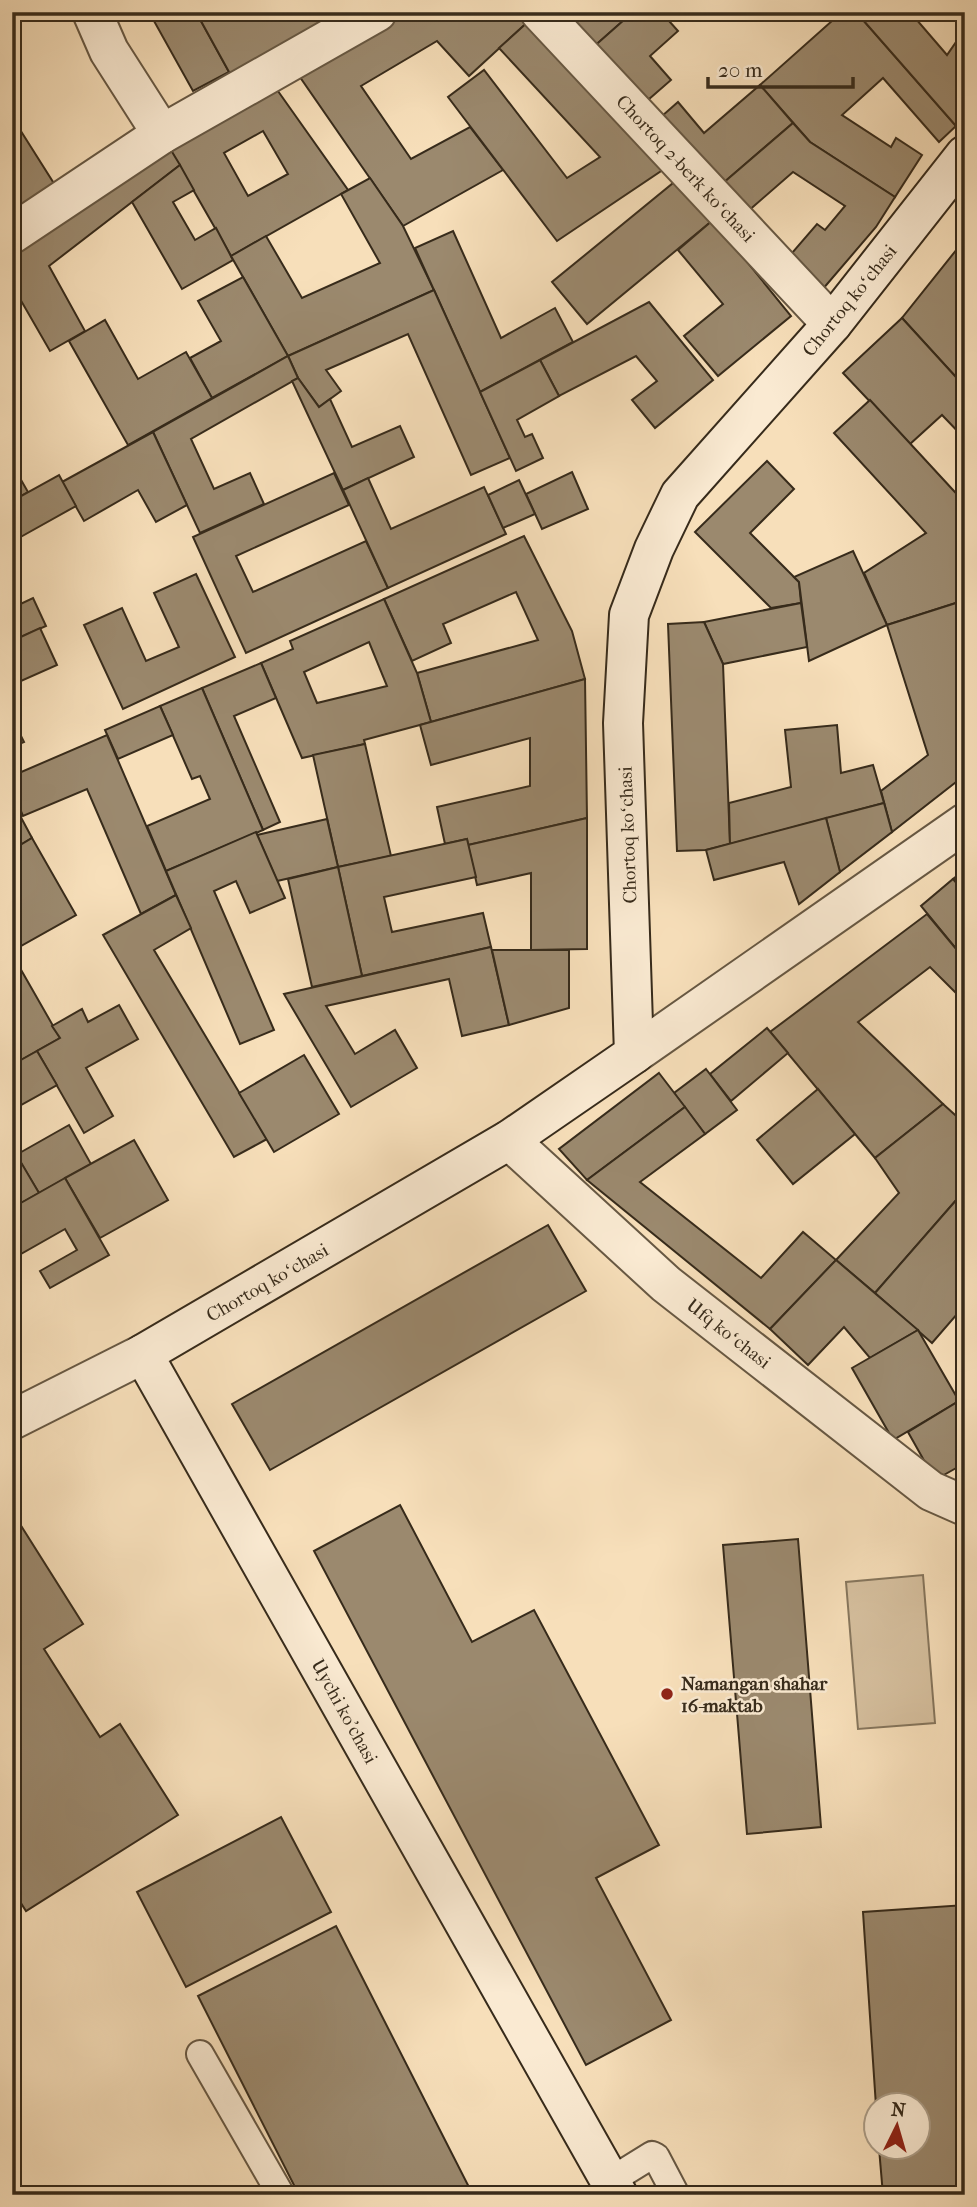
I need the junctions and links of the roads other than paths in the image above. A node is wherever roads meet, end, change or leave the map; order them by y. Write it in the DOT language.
graph roads {
  1 [pos="92,12"];
  2 [pos="377,12"];
  3 [pos="540,12"];
  4 [pos="162,134"];
  5 [pos="965,155"];
  6 [pos="12,234"];
  7 [pos="832,324"];
  8 [pos="965,823"];
  9 [pos="634,1054"];
  10 [pos="509,1140"];
  11 [pos="143,1354"];
  12 [pos="12,1420"];
  13 [pos="965,1506"];
  14 [pos="200,2053"];
  15 [pos="614,2188"];
  16 [pos="281,2195"];
  17 [pos="676,2195"];
  1 -- 4 [label="main road"];
  2 -- 4 [label="main road"];
  3 -- 7 [label="main road, Chortoq 2-berk koʻchasi"];
  4 -- 6 [label="main road"];
  5 -- 7 [label="main road, Chortoq koʻchasi"];
  7 -- 9 [label="main road, Chortoq koʻchasi"];
  8 -- 9 [label="main road"];
  9 -- 10 [label="main road, Chortoq koʻchasi"];
  10 -- 11 [label="main road, Chortoq koʻchasi"];
  10 -- 13 [label="main road, Ufq koʻchasi"];
  11 -- 12 [label="main road"];
  11 -- 15 [label="main road, Uychi ko'chasi"];
  14 -- 16 [label="lane"];
  15 -- 17 [label="lane"];
}
